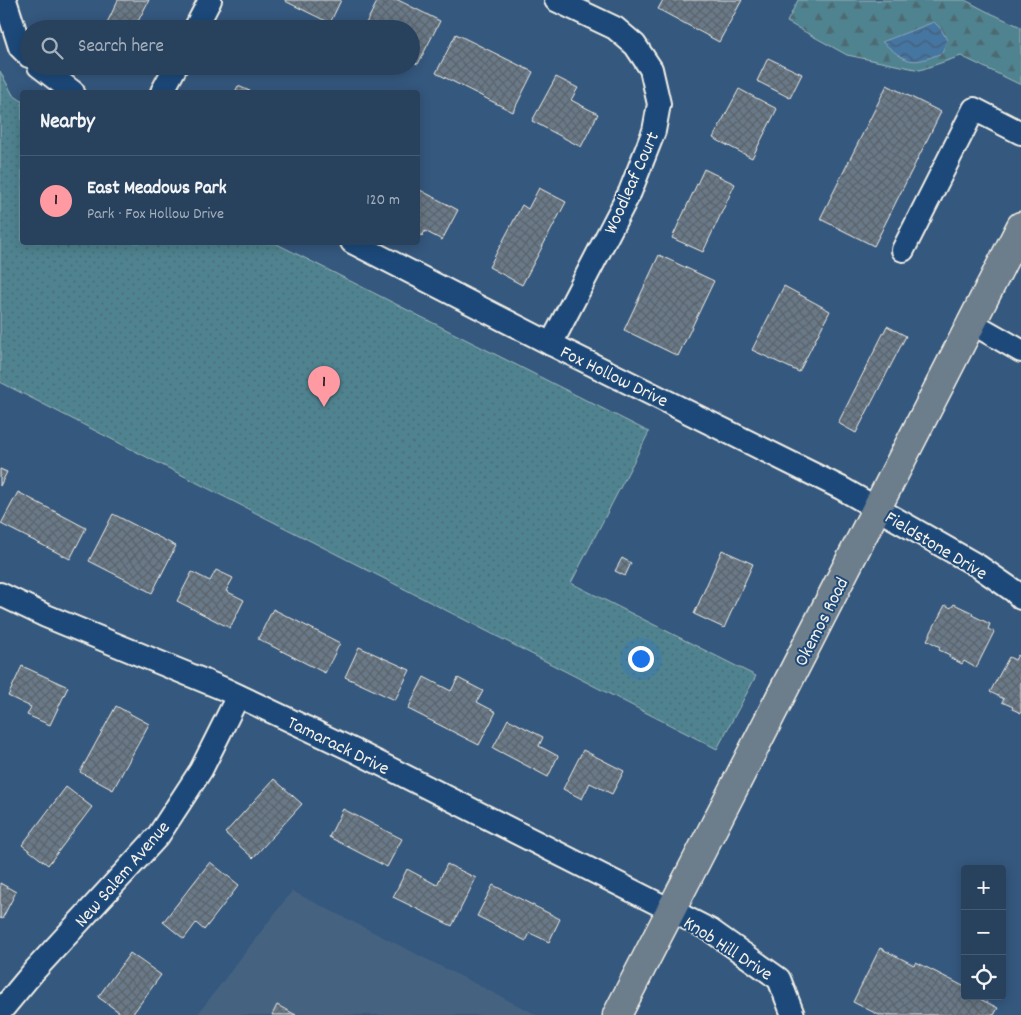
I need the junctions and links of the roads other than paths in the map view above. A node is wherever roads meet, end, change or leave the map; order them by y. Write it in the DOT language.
graph roads {
  1 [pos="5,0"];
  2 [pos="210,0"];
  3 [pos="556,0"];
  4 [pos="595,8"];
  5 [pos="200,20"];
  6 [pos="20,47"];
  7 [pos="51,75"];
  8 [pos="171,75"];
  9 [pos="70,90"];
  10 [pos="163,90"];
  11 [pos="1021,133"];
  12 [pos="1021,226"];
  13 [pos="358,245"];
  14 [pos="903,250"];
  15 [pos="972,323"];
  16 [pos="551,344"];
  17 [pos="1021,351"];
  18 [pos="877,508"];
  19 [pos="0,594"];
  20 [pos="1021,598"];
  21 [pos="238,696"];
  22 [pos="671,910"];
  23 [pos="0,1012"];
  24 [pos="617,1015"];
  25 [pos="793,1015"];
  1 -- 6 [label="street"];
  2 -- 5 [label="street"];
  3 -- 4 [label="street, Woodleaf Court"];
  4 -- 16 [label="street, Woodleaf Court"];
  7 -- 9 [label="street"];
  8 -- 10 [label="street"];
  11 -- 14 [label="street"];
  12 -- 15 [label="main road, Okemos Road"];
  13 -- 16 [label="street, Fox Hollow Drive"];
  15 -- 17 [label="street"];
  15 -- 18 [label="main road, Okemos Road"];
  16 -- 18 [label="street, Fox Hollow Drive"];
  18 -- 20 [label="street, Fieldstone Drive"];
  18 -- 22 [label="main road, Okemos Road"];
  19 -- 21 [label="street, Tamarack Drive"];
  21 -- 22 [label="street, Tamarack Drive"];
  21 -- 23 [label="street, New Salem Avenue"];
  22 -- 24 [label="main road, Okemos Road"];
  22 -- 25 [label="street, Knob Hill Drive"];
}
